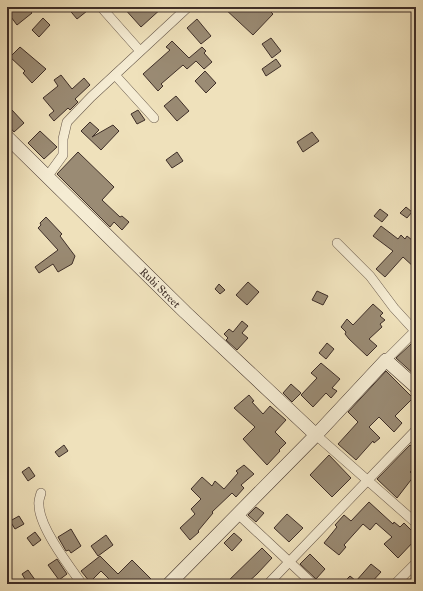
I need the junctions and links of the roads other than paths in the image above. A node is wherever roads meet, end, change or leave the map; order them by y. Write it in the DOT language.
graph roads {
  1 [pos="101,7"];
  2 [pos="188,7"];
  3 [pos="140,51"];
  4 [pos="115,74"];
  5 [pos="154,118"];
  6 [pos="7,137"];
  7 [pos="47,177"];
  8 [pos="337,243"];
  9 [pos="415,330"];
  10 [pos="386,360"];
  11 [pos="416,387"];
  12 [pos="416,430"];
  13 [pos="316,435"];
  14 [pos="367,480"];
  15 [pos="41,493"];
  16 [pos="238,514"];
  17 [pos="416,523"];
  18 [pos="289,562"];
  19 [pos="416,563"];
  20 [pos="82,584"];
  21 [pos="169,584"];
  22 [pos="268,584"];
  23 [pos="313,584"];
  24 [pos="395,584"];
  1 -- 3 [label="street"];
  2 -- 3 [label="street"];
  3 -- 4 [label="street"];
  4 -- 5 [label="street"];
  4 -- 7 [label="street"];
  6 -- 7 [label="street, Rubi Street"];
  7 -- 13 [label="street, Rubi Street"];
  8 -- 9 [label="street"];
  9 -- 10 [label="street"];
  10 -- 11 [label="street"];
  10 -- 13 [label="street"];
  12 -- 14 [label="street"];
  13 -- 14 [label="street"];
  13 -- 16 [label="street"];
  14 -- 17 [label="street"];
  14 -- 18 [label="street"];
  15 -- 20 [label="street"];
  16 -- 18 [label="street"];
  16 -- 21 [label="street"];
  18 -- 22 [label="street"];
  18 -- 23 [label="street"];
  19 -- 24 [label="street"];
}
